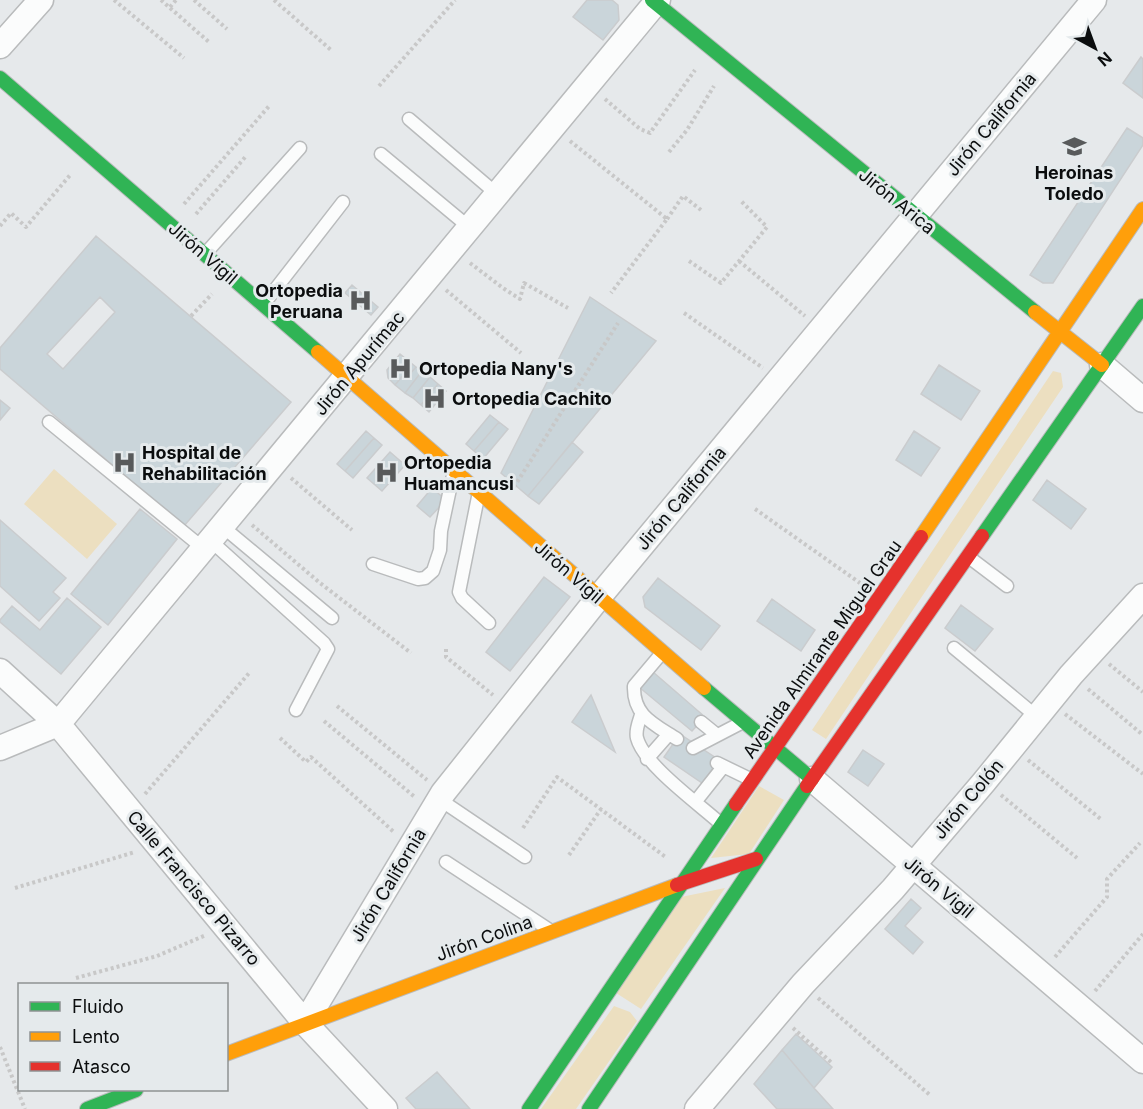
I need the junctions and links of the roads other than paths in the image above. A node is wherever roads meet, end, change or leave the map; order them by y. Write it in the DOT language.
graph roads {
  1 [pos="41,0"];
  2 [pos="1094,0"];
  3 [pos="655,1"];
  4 [pos="0,46"];
  5 [pos="0,78"];
  6 [pos="409,119"];
  7 [pos="300,148"];
  8 [pos="381,154"];
  9 [pos="498,195"];
  10 [pos="343,202"];
  11 [pos="1143,209"];
  12 [pos="915,216"];
  13 [pos="470,228"];
  14 [pos="204,255"];
  15 [pos="262,305"];
  16 [pos="1143,306"];
  17 [pos="1060,333"];
  18 [pos="1102,365"];
  19 [pos="347,378"];
  20 [pos="1143,400"];
  21 [pos="49,422"];
  22 [pos="454,470"];
  23 [pos="479,493"];
  24 [pos="218,532"];
  25 [pos="969,557"];
  26 [pos="373,564"];
  27 [pos="1006,586"];
  28 [pos="1143,596"];
  29 [pos="599,597"];
  30 [pos="332,618"];
  31 [pos="489,623"];
  32 [pos="954,648"];
  33 [pos="662,653"];
  34 [pos="0,671"];
  35 [pos="1043,709"];
  36 [pos="296,710"];
  37 [pos="641,715"];
  38 [pos="701,722"];
  39 [pos="742,722"];
  40 [pos="58,724"];
  41 [pos="717,735"];
  42 [pos="0,748"];
  43 [pos="693,748"];
  44 [pos="775,749"];
  45 [pos="647,759"];
  46 [pos="812,779"];
  47 [pos="753,780"];
  48 [pos="438,801"];
  49 [pos="696,801"];
  50 [pos="722,824"];
  51 [pos="525,856"];
  52 [pos="756,859"];
  53 [pos="446,862"];
  54 [pos="914,864"];
  55 [pos="686,878"];
  56 [pos="597,915"];
  57 [pos="613,926"];
  58 [pos="552,932"];
  59 [pos="624,941"];
  60 [pos="629,960"];
  61 [pos="620,1004"];
  62 [pos="598,1005"];
  63 [pos="638,1015"];
  64 [pos="305,1023"];
  65 [pos="643,1029"];
  66 [pos="228,1053"];
  67 [pos="1143,1061"];
  68 [pos="131,1091"];
  69 [pos="87,1109"];
  70 [pos="385,1109"];
  71 [pos="529,1109"];
  72 [pos="588,1109"];
  73 [pos="697,1109"];
  1 -- 4 [label="street"];
  2 -- 12 [label="street, Jirón California"];
  3 -- 9 [label="street, Jirón Apurímac"];
  3 -- 12 [label="main road, Jirón Arica"];
  5 -- 14 [label="main road, Jirón Vigil"];
  6 -- 9 [label="lane"];
  7 -- 14 [label="lane"];
  8 -- 13 [label="lane"];
  9 -- 13 [label="street, Jirón Apurímac"];
  10 -- 15 [label="lane"];
  11 -- 17 [label="main road, Avenida Almirante Miguel Grau"];
  12 -- 17 [label="main road, Jirón Arica"];
  12 -- 29 [label="street, Jirón California"];
  13 -- 19 [label="street, Jirón Apurímac"];
  14 -- 15 [label="main road, Jirón Vigil"];
  15 -- 19 [label="main road, Jirón Vigil"];
  16 -- 18 [label="main road"];
  17 -- 18 [label="main road, Jirón Arica"];
  17 -- 44 [label="main road, Avenida Almirante Miguel Grau"];
  18 -- 20 [label="street, Jirón Arica"];
  18 -- 25 [label="main road"];
  19 -- 22 [label="main road, Jirón Vigil"];
  19 -- 24 [label="street, Jirón Apurímac"];
  21 -- 24 [label="lane"];
  22 -- 23 [label="main road, Jirón Vigil"];
  22 -- 26 [label="lane"];
  23 -- 29 [label="main road, Jirón Vigil"];
  23 -- 31 [label="lane"];
  24 -- 30 [label="lane"];
  24 -- 36 [label="lane"];
  24 -- 40 [label="street, Jirón Apurímac"];
  25 -- 27 [label="lane"];
  25 -- 46 [label="main road"];
  28 -- 35 [label="street, Jirón Colón"];
  29 -- 33 [label="main road, Jirón Vigil"];
  29 -- 48 [label="street, Jirón California"];
  32 -- 35 [label="lane"];
  33 -- 37 [label="lane"];
  33 -- 39 [label="main road, Jirón Vigil"];
  34 -- 40 [label="street, Calle Francisco Pizarro"];
  35 -- 54 [label="street, Jirón Colón"];
  37 -- 45 [label="lane"];
  37 -- 45 [label="lane"];
  38 -- 41 [label="lane"];
  39 -- 41 [label="lane"];
  39 -- 44 [label="main road, Jirón Vigil"];
  40 -- 42 [label="street"];
  40 -- 64 [label="street, Calle Francisco Pizarro"];
  41 -- 43 [label="lane"];
  44 -- 46 [label="main road, Jirón Vigil"];
  44 -- 47 [label="main road, Avenida Almirante Miguel Grau"];
  45 -- 49 [label="lane"];
  46 -- 52 [label="main road"];
  46 -- 54 [label="street, Jirón Vigil"];
  47 -- 49 [label="lane"];
  47 -- 50 [label="main road, Avenida Almirante Miguel Grau"];
  48 -- 51 [label="lane"];
  48 -- 64 [label="street, Jirón California"];
  49 -- 50 [label="lane"];
  50 -- 55 [label="main road, Avenida Almirante Miguel Grau"];
  52 -- 55 [label="main road, Jirón Colina"];
  52 -- 65 [label="main road"];
  53 -- 58 [label="lane"];
  54 -- 67 [label="street, Jirón Vigil"];
  54 -- 73 [label="street, Jirón Colón"];
  55 -- 56 [label="main road, Jirón Colina"];
  55 -- 60 [label="main road, Avenida Almirante Miguel Grau"];
  56 -- 57 [label="main road"];
  56 -- 58 [label="main road, Jirón Colina"];
  58 -- 64 [label="main road, Jirón Colina"];
  59 -- 60 [label="main road"];
  60 -- 62 [label="main road, Avenida Almirante Miguel Grau"];
  61 -- 62 [label="main road"];
  62 -- 71 [label="main road, Avenida Almirante Miguel Grau"];
  63 -- 65 [label="main road"];
  64 -- 66 [label="main road, Jirón Colina"];
  64 -- 70 [label="street, Calle Francisco Pizarro"];
  65 -- 72 [label="main road"];
  68 -- 69 [label="main road"];
}
